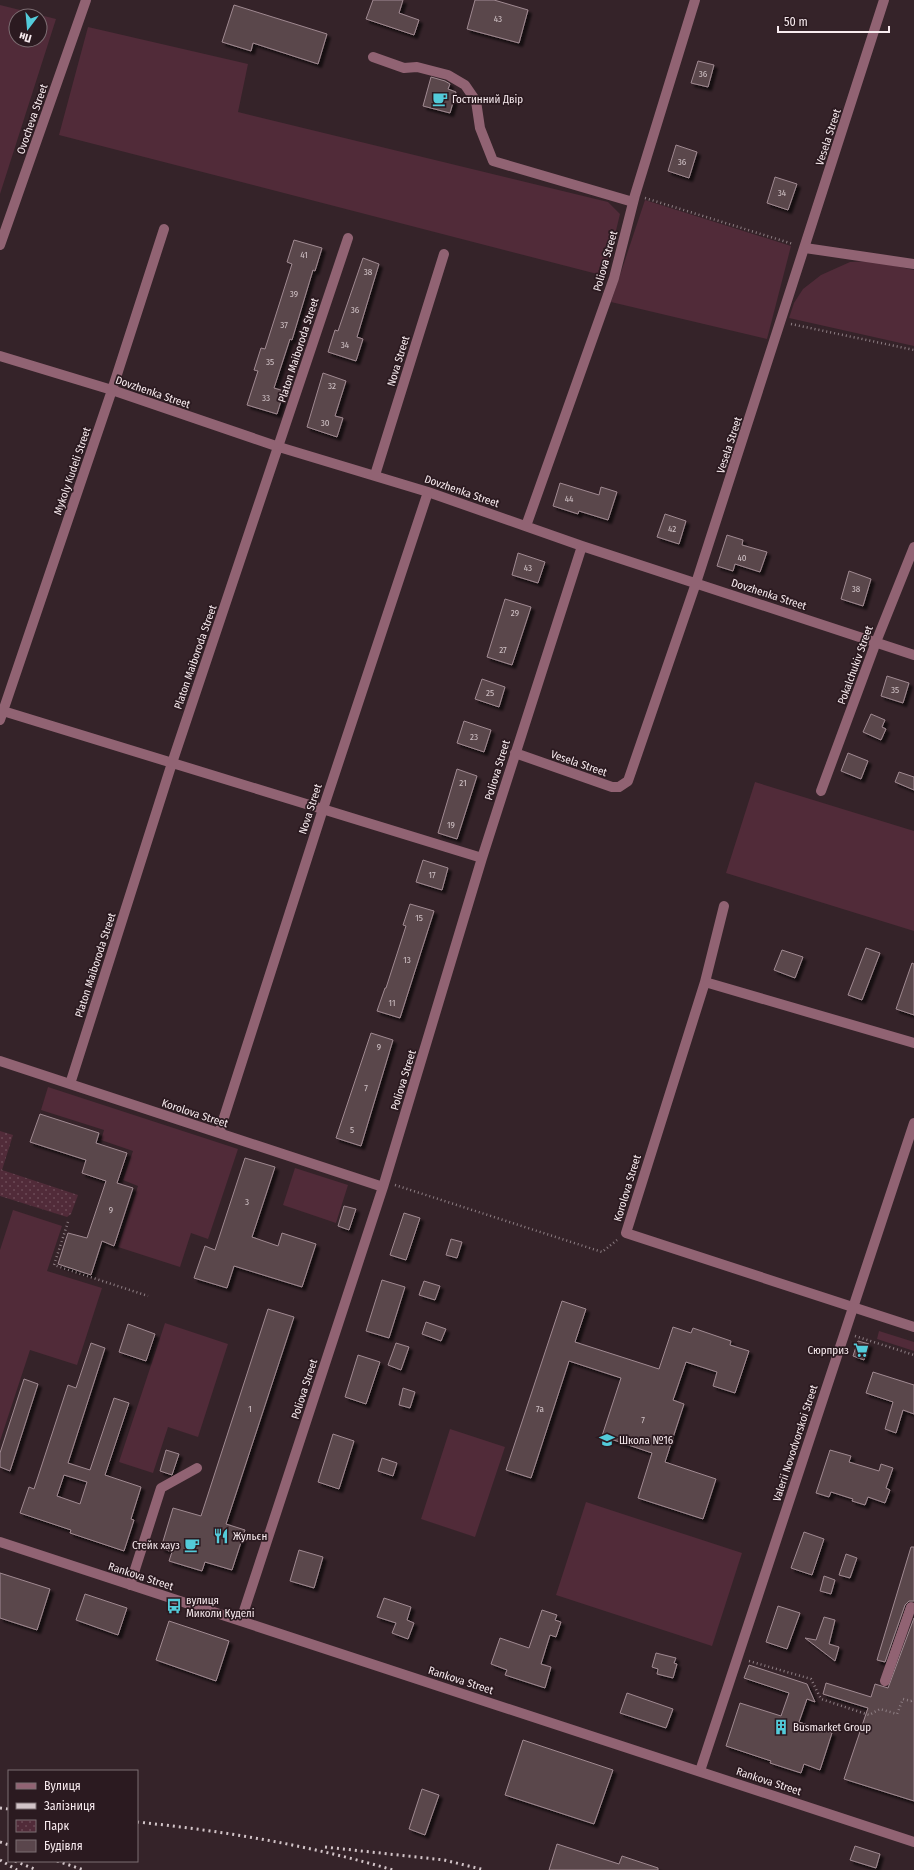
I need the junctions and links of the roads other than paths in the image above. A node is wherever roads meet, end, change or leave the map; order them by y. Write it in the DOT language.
graph roads {
  1 [pos="86,0"];
  2 [pos="695,0"];
  3 [pos="884,0"];
  4 [pos="373,57"];
  5 [pos="634,199"];
  6 [pos="164,229"];
  7 [pos="348,238"];
  8 [pos="0,245"];
  9 [pos="805,248"];
  10 [pos="444,254"];
  11 [pos="914,264"];
  12 [pos="0,356"];
  13 [pos="112,390"];
  14 [pos="279,447"];
  15 [pos="375,475"];
  16 [pos="428,492"];
  17 [pos="526,526"];
  18 [pos="582,546"];
  19 [pos="914,547"];
  20 [pos="696,583"];
  21 [pos="876,642"];
  22 [pos="914,655"];
  23 [pos="1,715"];
  24 [pos="515,753"];
  25 [pos="172,763"];
  26 [pos="821,791"];
  27 [pos="322,809"];
  28 [pos="482,858"];
  29 [pos="724,906"];
  30 [pos="705,982"];
  31 [pos="914,1043"];
  32 [pos="0,1061"];
  33 [pos="70,1084"];
  34 [pos="914,1123"];
  35 [pos="219,1133"];
  36 [pos="383,1187"];
  37 [pos="852,1307"];
  38 [pos="914,1327"];
  39 [pos="197,1468"];
  40 [pos="0,1542"];
  41 [pos="130,1585"];
  42 [pos="914,1608"];
  43 [pos="241,1620"];
  44 [pos="885,1680"];
  45 [pos="700,1771"];
  46 [pos="914,1842"];
  1 -- 8 [label="street, Ovocheva Street"];
  2 -- 5 [label="street, Poliova Street"];
  3 -- 9 [label="street, Vesela Street"];
  4 -- 5 [label="street"];
  5 -- 17 [label="street, Poliova Street"];
  6 -- 13 [label="street, Mykoly Kudeli Street"];
  7 -- 14 [label="street, Platon Maiboroda Street"];
  9 -- 11 [label="street"];
  9 -- 20 [label="street, Vesela Street"];
  10 -- 15 [label="street, Nova Street"];
  12 -- 13 [label="street, Dovzhenka Street"];
  13 -- 14 [label="street, Dovzhenka Street"];
  13 -- 23 [label="street, Mykoly Kudeli Street"];
  14 -- 15 [label="street, Dovzhenka Street"];
  14 -- 25 [label="street, Platon Maiboroda Street"];
  15 -- 16 [label="street, Dovzhenka Street"];
  16 -- 17 [label="street, Dovzhenka Street"];
  16 -- 27 [label="street, Nova Street"];
  17 -- 18 [label="street, Dovzhenka Street"];
  18 -- 20 [label="street, Dovzhenka Street"];
  18 -- 24 [label="street, Poliova Street"];
  19 -- 21 [label="street, Pokalchukiv Street"];
  20 -- 21 [label="street, Dovzhenka Street"];
  20 -- 24 [label="street, Vesela Street"];
  21 -- 22 [label="street, Dovzhenka Street"];
  21 -- 26 [label="street, Pokalchukiv Street"];
  23 -- 25 [label="street"];
  24 -- 28 [label="street, Poliova Street"];
  25 -- 27 [label="street"];
  25 -- 33 [label="street, Platon Maiboroda Street"];
  27 -- 28 [label="street"];
  27 -- 35 [label="street, Nova Street"];
  28 -- 36 [label="street, Poliova Street"];
  29 -- 30 [label="street, Korolova Street"];
  30 -- 31 [label="street"];
  30 -- 37 [label="street, Korolova Street"];
  32 -- 33 [label="street, Korolova Street"];
  33 -- 35 [label="street, Korolova Street"];
  34 -- 37 [label="street, Valerii Novodvorskoi Street"];
  35 -- 36 [label="street, Korolova Street"];
  36 -- 43 [label="street, Poliova Street"];
  37 -- 38 [label="street, Korolova Street"];
  37 -- 45 [label="street, Valerii Novodvorskoi Street"];
  39 -- 41 [label="street"];
  40 -- 41 [label="street, Rankova Street"];
  41 -- 43 [label="street, Rankova Street"];
  42 -- 44 [label="street"];
  43 -- 45 [label="street, Rankova Street"];
  45 -- 46 [label="street, Rankova Street"];
}
